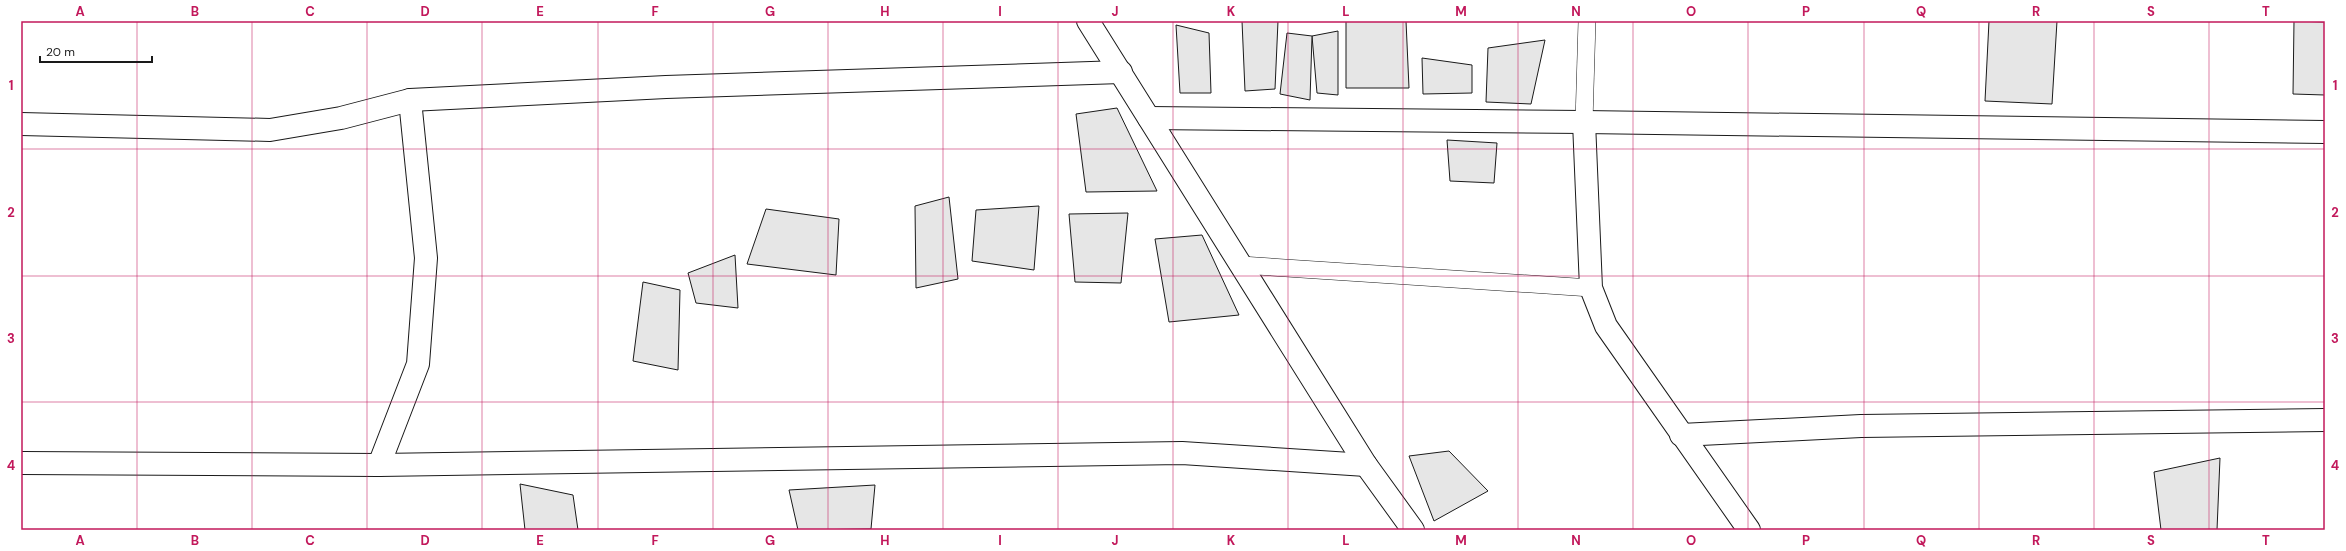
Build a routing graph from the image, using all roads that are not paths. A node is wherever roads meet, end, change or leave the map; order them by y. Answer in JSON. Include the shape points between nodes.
{"nodes":[{"id":1,"x":1088,"y":21,"type":"edge"},
{"id":2,"x":1587,"y":21,"type":"edge"},
{"id":3,"x":1121,"y":72,"type":"junction"},
{"id":4,"x":410,"y":100,"type":"junction"},
{"id":5,"x":1149,"y":118,"type":"junction"},
{"id":6,"x":1584,"y":122,"type":"junction"},
{"id":7,"x":21,"y":124,"type":"edge"},
{"id":8,"x":2325,"y":132,"type":"edge"},
{"id":9,"x":1241,"y":265,"type":"junction"},
{"id":10,"x":1591,"y":288,"type":"junction"},
{"id":11,"x":2325,"y":420,"type":"edge"},
{"id":12,"x":1681,"y":435,"type":"junction"},
{"id":13,"x":21,"y":463,"type":"edge"},
{"id":14,"x":380,"y":465,"type":"junction"},
{"id":15,"x":1366,"y":465,"type":"junction"},
{"id":16,"x":1413,"y":530,"type":"edge"},
{"id":17,"x":1749,"y":530,"type":"edge"}],
"edges":[{"from":1,"to":3,"type":"street"},
{"from":2,"to":6,"type":"lane"},
{"from":3,"to":4,"type":"street","via":[[666,87]]},
{"from":3,"to":5,"type":"street"},
{"from":4,"to":7,"type":"street","via":[[341,118],[270,130]]},
{"from":4,"to":14,"type":"street","via":[[426,258],[418,364]]},
{"from":5,"to":6,"type":"street"},
{"from":5,"to":9,"type":"street"},
{"from":6,"to":8,"type":"street"},
{"from":6,"to":10,"type":"street"},
{"from":9,"to":10,"type":"lane"},
{"from":9,"to":15,"type":"street"},
{"from":10,"to":12,"type":"street","via":[[1606,326]]},
{"from":11,"to":12,"type":"street","via":[[1861,426]]},
{"from":12,"to":17,"type":"street"},
{"from":13,"to":14,"type":"street"},
{"from":14,"to":15,"type":"street","via":[[1182,453]]},
{"from":15,"to":16,"type":"street"}]}
